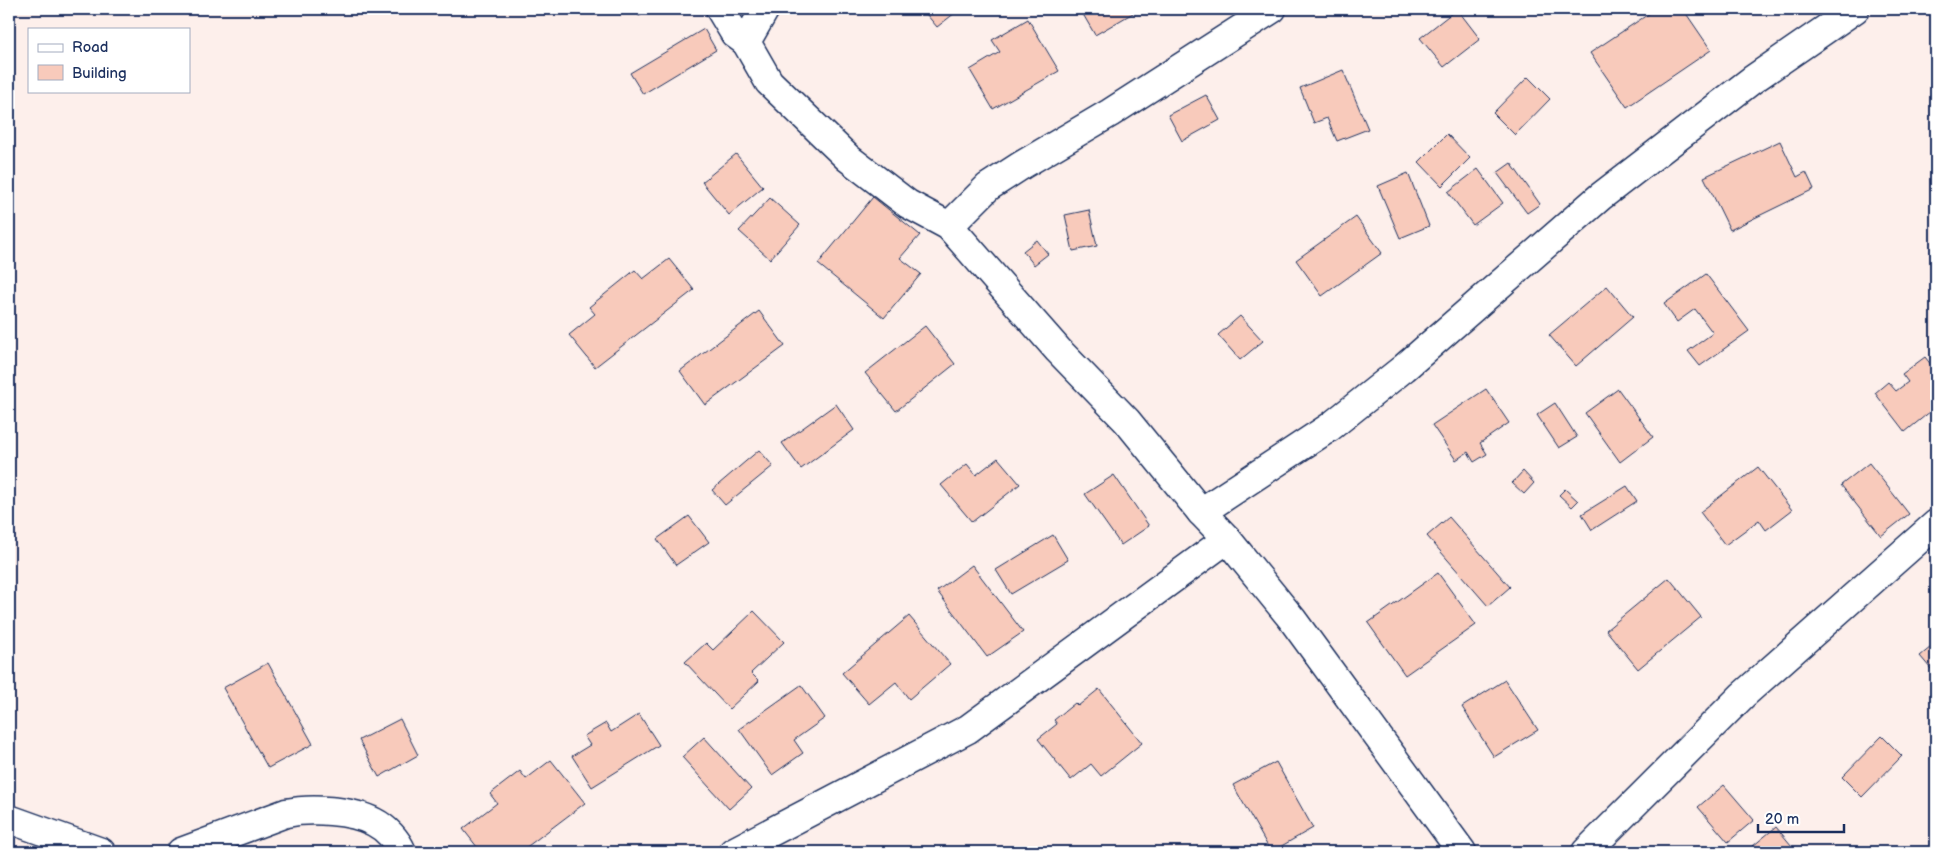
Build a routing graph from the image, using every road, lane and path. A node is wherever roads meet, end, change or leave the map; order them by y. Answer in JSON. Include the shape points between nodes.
{"nodes":[{"id":1,"x":720,"y":9,"type":"edge"},
{"id":2,"x":764,"y":9,"type":"edge"},
{"id":3,"x":1272,"y":9,"type":"edge"},
{"id":4,"x":1855,"y":9,"type":"edge"},
{"id":5,"x":746,"y":42,"type":"junction"},
{"id":6,"x":949,"y":226,"type":"junction"},
{"id":7,"x":1201,"y":512,"type":"junction"},
{"id":8,"x":1936,"y":524,"type":"edge"},
{"id":9,"x":1228,"y":540,"type":"junction"},
{"id":10,"x":9,"y":819,"type":"edge"},
{"id":11,"x":101,"y":852,"type":"edge"},
{"id":12,"x":181,"y":852,"type":"edge"},
{"id":13,"x":402,"y":852,"type":"edge"},
{"id":14,"x":734,"y":852,"type":"edge"},
{"id":15,"x":1462,"y":852,"type":"edge"},
{"id":16,"x":1586,"y":852,"type":"edge"}],
"edges":[{"from":1,"to":5,"type":"street","via":[[735,34]]},
{"from":2,"to":5,"type":"street"},
{"from":3,"to":6,"type":"street","via":[[988,187]]},
{"from":4,"to":7,"type":"street","via":[[1752,80],[1600,198],[1404,368],[1330,427]]},
{"from":5,"to":6,"type":"street","via":[[768,82],[848,158],[908,204]]},
{"from":6,"to":7,"type":"street","via":[[1058,350],[1127,421]]},
{"from":7,"to":9,"type":"street"},
{"from":8,"to":16,"type":"street","via":[[1743,695]]},
{"from":9,"to":14,"type":"street","via":[[968,729]]},
{"from":9,"to":15,"type":"street","via":[[1292,619]]},
{"from":10,"to":11,"type":"street"},
{"from":12,"to":13,"type":"street","via":[[304,810],[355,815],[374,822],[399,844]]}]}
